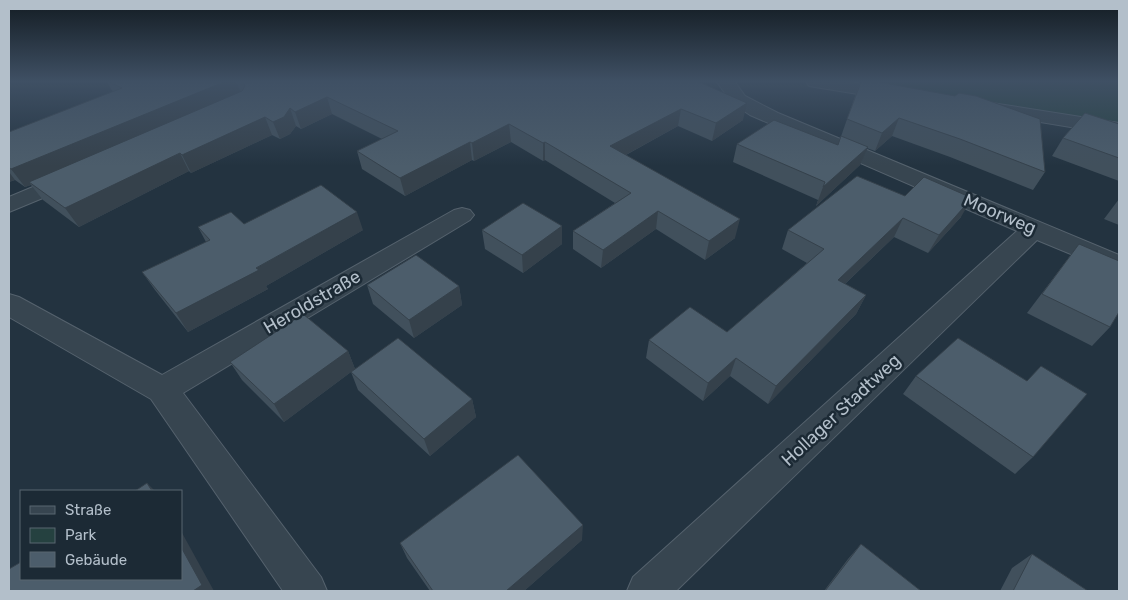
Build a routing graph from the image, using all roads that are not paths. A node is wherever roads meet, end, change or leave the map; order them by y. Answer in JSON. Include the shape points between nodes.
{"nodes":[{"id":1,"x":757,"y":110,"type":"edge"},
{"id":2,"x":998,"y":110,"type":"edge"},
{"id":3,"x":1119,"y":129,"type":"edge"},
{"id":4,"x":89,"y":170,"type":"edge"},
{"id":5,"x":9,"y":205,"type":"edge"},
{"id":6,"x":462,"y":215,"type":"dead end"},
{"id":7,"x":1034,"y":228,"type":"junction"},
{"id":8,"x":1119,"y":265,"type":"edge"},
{"id":9,"x":9,"y":304,"type":"edge"},
{"id":10,"x":162,"y":390,"type":"junction"},
{"id":11,"x":306,"y":591,"type":"edge"},
{"id":12,"x":647,"y":591,"type":"edge"}],
"edges":[{"from":1,"to":7,"type":"street","name":"Moorweg"},
{"from":2,"to":3,"type":"street"},
{"from":4,"to":5,"type":"street"},
{"from":6,"to":10,"type":"street","name":"Heroldstraße"},
{"from":7,"to":8,"type":"street","name":"Moorweg"},
{"from":7,"to":12,"type":"street","name":"Hollager Stadtweg"},
{"from":9,"to":10,"type":"street"},
{"from":10,"to":11,"type":"street"}]}
